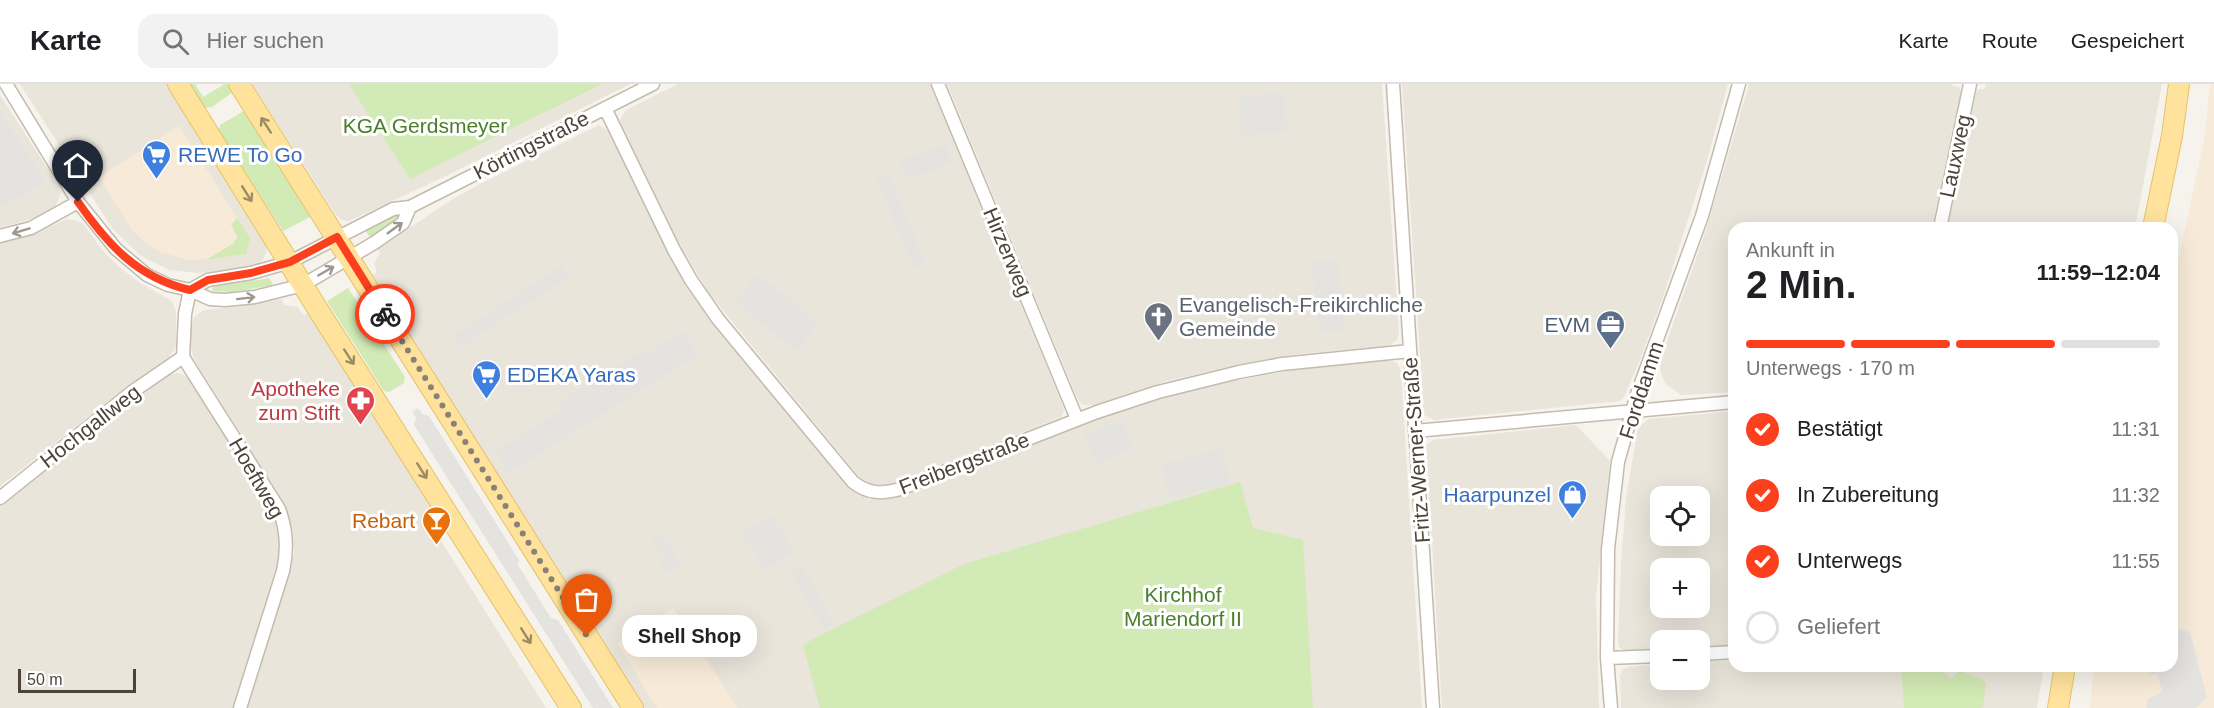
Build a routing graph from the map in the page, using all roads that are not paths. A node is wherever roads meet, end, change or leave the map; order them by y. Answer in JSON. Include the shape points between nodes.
{"nodes":[{"id":1,"x":6,"y":84,"type":"edge"},
{"id":2,"x":178,"y":84,"type":"edge"},
{"id":3,"x":239,"y":84,"type":"edge"},
{"id":4,"x":653,"y":84,"type":"edge"},
{"id":5,"x":938,"y":84,"type":"edge"},
{"id":6,"x":1393,"y":84,"type":"edge"},
{"id":7,"x":1739,"y":84,"type":"edge"},
{"id":8,"x":1970,"y":84,"type":"edge"},
{"id":9,"x":2179,"y":84,"type":"edge"},
{"id":10,"x":605,"y":108,"type":"junction"},
{"id":11,"x":78,"y":202,"type":"junction"},
{"id":12,"x":410,"y":207,"type":"junction"},
{"id":13,"x":1941,"y":222,"type":"edge"},
{"id":14,"x":2153,"y":222,"type":"edge"},
{"id":15,"x":0,"y":236,"type":"edge"},
{"id":16,"x":337,"y":237,"type":"junction"},
{"id":17,"x":350,"y":258,"type":"junction"},
{"id":18,"x":290,"y":262,"type":"junction"},
{"id":19,"x":303,"y":285,"type":"junction"},
{"id":20,"x":190,"y":290,"type":"junction"},
{"id":21,"x":1410,"y":351,"type":"junction"},
{"id":22,"x":183,"y":357,"type":"junction"},
{"id":23,"x":1728,"y":403,"type":"edge"},
{"id":24,"x":1632,"y":411,"type":"junction"},
{"id":25,"x":1077,"y":419,"type":"junction"},
{"id":26,"x":1415,"y":431,"type":"junction"},
{"id":27,"x":0,"y":498,"type":"edge"},
{"id":28,"x":1728,"y":652,"type":"edge"},
{"id":29,"x":1710,"y":653,"type":"edge"},
{"id":30,"x":1650,"y":656,"type":"edge"},
{"id":31,"x":1607,"y":658,"type":"junction"},
{"id":32,"x":2064,"y":672,"type":"edge"},
{"id":33,"x":240,"y":708,"type":"edge"},
{"id":34,"x":571,"y":708,"type":"edge"},
{"id":35,"x":633,"y":708,"type":"edge"},
{"id":36,"x":1433,"y":708,"type":"edge"},
{"id":37,"x":1611,"y":708,"type":"edge"},
{"id":38,"x":2058,"y":708,"type":"edge"}],
"edges":[{"from":1,"to":11,"type":"street","name":"Körtingstraße"},
{"from":2,"to":18,"type":"main road","one_way":true},
{"from":16,"to":3,"type":"main road","one_way":true},
{"from":4,"to":10,"type":"street","name":"Körtingstraße"},
{"from":5,"to":25,"type":"street","name":"Hirzerweg"},
{"from":6,"to":21,"type":"street","name":"Fritz-Werner-Straße"},
{"from":7,"to":24,"type":"street","name":"Forddamm","via":[[1702,216]]},
{"from":8,"to":13,"type":"street","name":"Lauxweg"},
{"from":9,"to":14,"type":"main road"},
{"from":10,"to":12,"type":"street","name":"Körtingstraße"},
{"from":10,"to":25,"type":"street","name":"Freibergstraße","via":[[691,280],[718,319],[859,487],[888,492]]},
{"from":11,"to":15,"type":"street","one_way":true,"via":[[31,228]]},
{"from":11,"to":20,"type":"street","name":"Körtingstraße","via":[[130,262],[168,285]]},
{"from":12,"to":16,"type":"street","name":"Körtingstraße","via":[[393,209]]},
{"from":17,"to":12,"type":"street","name":"Körtingstraße","one_way":true,"via":[[403,223]]},
{"from":16,"to":17,"type":"main road"},
{"from":16,"to":18,"type":"street","name":"Körtingstraße"},
{"from":19,"to":17,"type":"street","name":"Körtingstraße","one_way":true},
{"from":17,"to":35,"type":"main road"},
{"from":18,"to":19,"type":"main road"},
{"from":18,"to":20,"type":"street","name":"Körtingstraße","via":[[208,280]]},
{"from":20,"to":19,"type":"street","name":"Körtingstraße","one_way":true,"via":[[210,299],[225,300]]},
{"from":19,"to":34,"type":"main road","one_way":true},
{"from":20,"to":22,"type":"street"},
{"from":21,"to":25,"type":"street","name":"Freibergstraße","via":[[1239,372],[1158,392]]},
{"from":21,"to":26,"type":"street","name":"Fritz-Werner-Straße"},
{"from":22,"to":27,"type":"street","name":"Hochgallweg","via":[[132,392]]},
{"from":22,"to":33,"type":"street","name":"Hoeftweg","via":[[275,504],[286,532],[283,570]]},
{"from":23,"to":24,"type":"street"},
{"from":24,"to":26,"type":"street"},
{"from":24,"to":31,"type":"street","name":"Forddamm","via":[[1618,462],[1608,549]]},
{"from":26,"to":36,"type":"street","name":"Fritz-Werner-Straße"},
{"from":28,"to":29,"type":"street"},
{"from":30,"to":31,"type":"street"},
{"from":31,"to":37,"type":"street","name":"Forddamm"},
{"from":32,"to":38,"type":"main road"}]}
